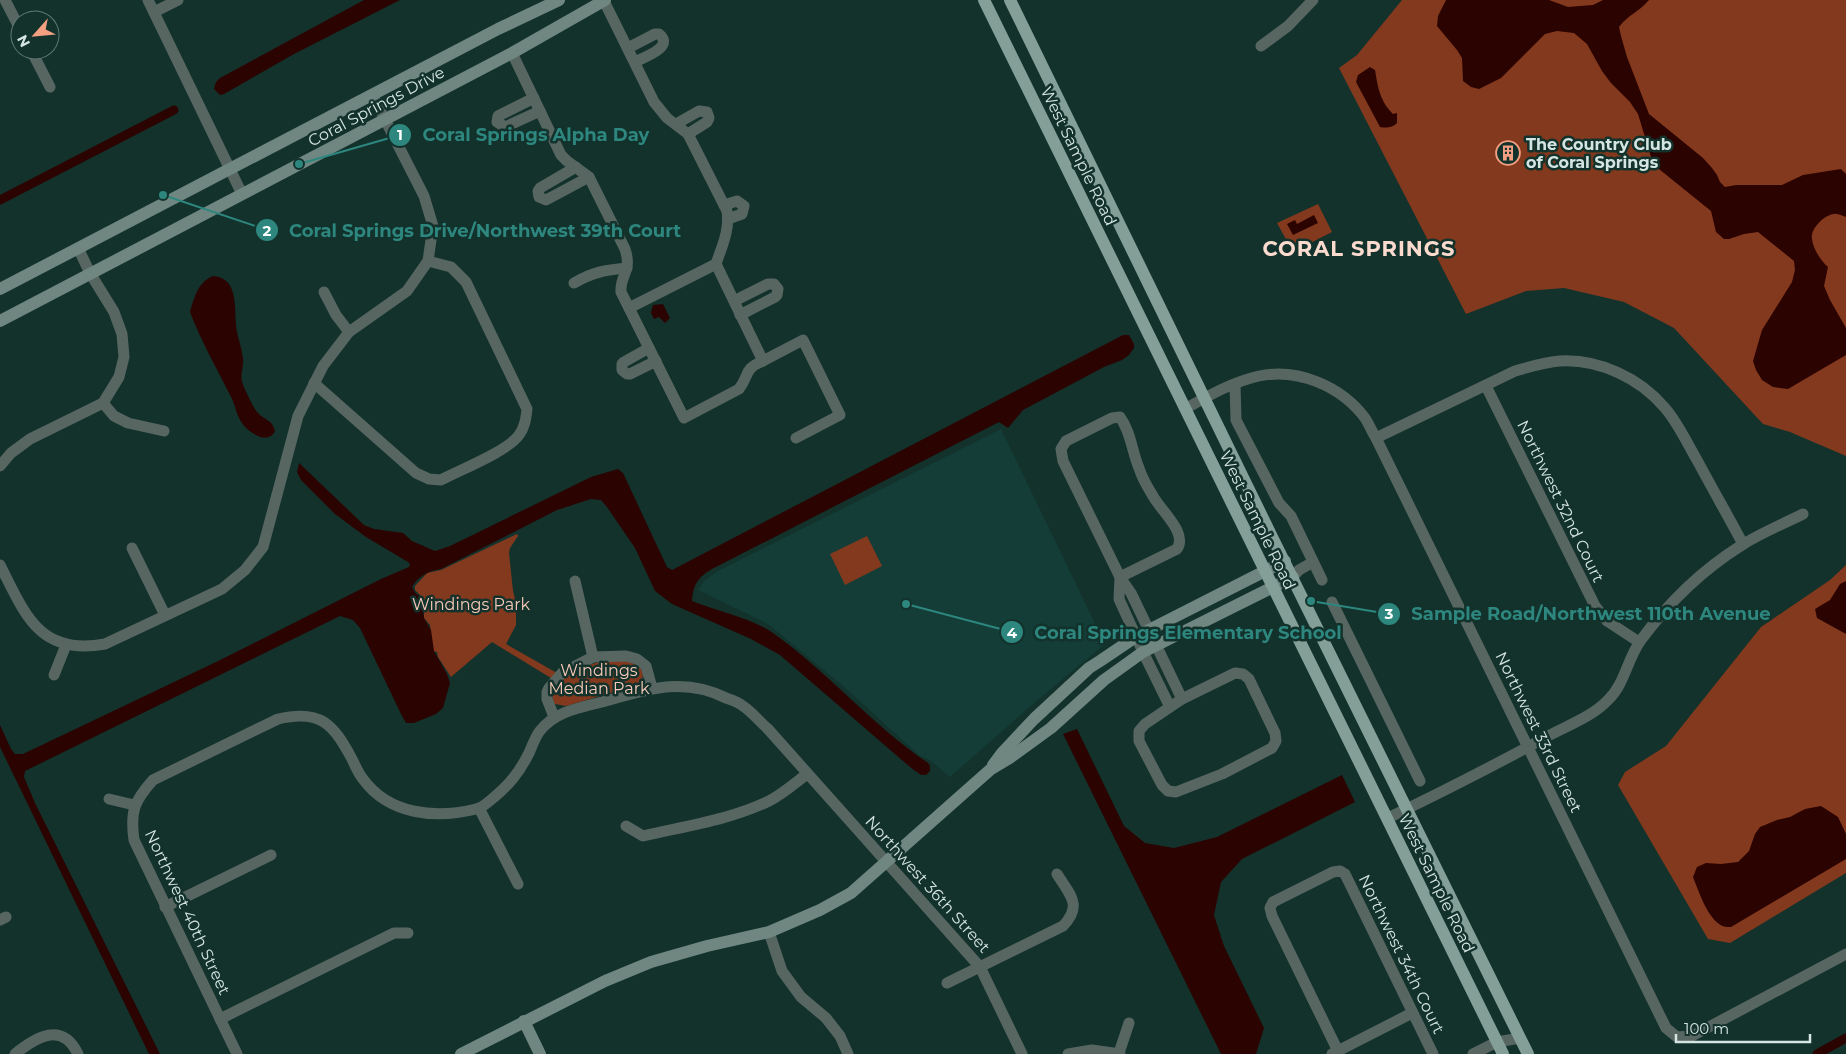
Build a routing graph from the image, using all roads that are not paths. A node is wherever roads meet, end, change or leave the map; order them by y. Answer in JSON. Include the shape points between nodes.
{"nodes":[{"id":1,"x":148,"y":0,"type":"edge"},
{"id":2,"x":178,"y":0,"type":"edge"},
{"id":3,"x":559,"y":0,"type":"edge"},
{"id":4,"x":605,"y":0,"type":"edge"},
{"id":5,"x":984,"y":0,"type":"edge"},
{"id":6,"x":1010,"y":0,"type":"edge"},
{"id":7,"x":1313,"y":0,"type":"edge"},
{"id":8,"x":154,"y":12,"type":"junction"},
{"id":9,"x":1261,"y":46,"type":"dead end"},
{"id":10,"x":628,"y":48,"type":"junction"},
{"id":11,"x":512,"y":53,"type":"junction"},
{"id":12,"x":36,"y":60,"type":"edge"},
{"id":13,"x":635,"y":62,"type":"junction"},
{"id":14,"x":50,"y":87,"type":"dead end"},
{"id":15,"x":372,"y":96,"type":"junction"},
{"id":16,"x":534,"y":98,"type":"junction"},
{"id":17,"x":540,"y":110,"type":"junction"},
{"id":18,"x":385,"y":120,"type":"junction"},
{"id":19,"x":676,"y":124,"type":"junction"},
{"id":20,"x":688,"y":134,"type":"junction"},
{"id":21,"x":576,"y":167,"type":"junction"},
{"id":22,"x":231,"y":170,"type":"junction"},
{"id":23,"x":589,"y":178,"type":"junction"},
{"id":24,"x":242,"y":194,"type":"junction"},
{"id":25,"x":724,"y":205,"type":"junction"},
{"id":26,"x":728,"y":219,"type":"junction"},
{"id":27,"x":78,"y":248,"type":"junction"},
{"id":28,"x":428,"y":261,"type":"junction"},
{"id":29,"x":716,"y":264,"type":"junction"},
{"id":30,"x":627,"y":268,"type":"junction"},
{"id":31,"x":90,"y":273,"type":"junction"},
{"id":32,"x":574,"y":283,"type":"dead end"},
{"id":33,"x":0,"y":289,"type":"edge"},
{"id":34,"x":324,"y":292,"type":"dead end"},
{"id":35,"x":734,"y":301,"type":"junction"},
{"id":36,"x":629,"y":308,"type":"junction"},
{"id":37,"x":740,"y":315,"type":"junction"},
{"id":38,"x":0,"y":322,"type":"edge"},
{"id":39,"x":349,"y":332,"type":"junction"},
{"id":40,"x":649,"y":348,"type":"junction"},
{"id":41,"x":656,"y":361,"type":"junction"},
{"id":42,"x":763,"y":361,"type":"junction"},
{"id":43,"x":314,"y":383,"type":"junction"},
{"id":44,"x":1235,"y":384,"type":"junction"},
{"id":45,"x":1486,"y":386,"type":"junction"},
{"id":46,"x":1205,"y":398,"type":"junction"},
{"id":47,"x":103,"y":403,"type":"junction"},
{"id":48,"x":1185,"y":409,"type":"junction"},
{"id":49,"x":164,"y":431,"type":"dead end"},
{"id":50,"x":796,"y":438,"type":"dead end"},
{"id":51,"x":1376,"y":438,"type":"junction"},
{"id":52,"x":0,"y":466,"type":"edge"},
{"id":53,"x":1803,"y":514,"type":"dead end"},
{"id":54,"x":1744,"y":544,"type":"junction"},
{"id":55,"x":132,"y":548,"type":"dead end"},
{"id":56,"x":1285,"y":561,"type":"junction"},
{"id":57,"x":1313,"y":562,"type":"junction"},
{"id":58,"x":0,"y":565,"type":"edge"},
{"id":59,"x":1265,"y":571,"type":"junction"},
{"id":60,"x":1120,"y":577,"type":"junction"},
{"id":61,"x":1293,"y":577,"type":"junction"},
{"id":62,"x":1322,"y":580,"type":"dead end"},
{"id":63,"x":575,"y":581,"type":"dead end"},
{"id":64,"x":1273,"y":588,"type":"junction"},
{"id":65,"x":1332,"y":602,"type":"dead end"},
{"id":66,"x":165,"y":615,"type":"junction"},
{"id":67,"x":1149,"y":630,"type":"junction"},
{"id":68,"x":1137,"y":636,"type":"junction"},
{"id":69,"x":1639,"y":642,"type":"junction"},
{"id":70,"x":66,"y":645,"type":"junction"},
{"id":71,"x":1155,"y":645,"type":"junction"},
{"id":72,"x":1143,"y":652,"type":"junction"},
{"id":73,"x":593,"y":657,"type":"junction"},
{"id":74,"x":54,"y":675,"type":"dead end"},
{"id":75,"x":652,"y":688,"type":"junction"},
{"id":76,"x":1182,"y":699,"type":"junction"},
{"id":77,"x":1170,"y":707,"type":"junction"},
{"id":78,"x":554,"y":717,"type":"junction"},
{"id":79,"x":1528,"y":747,"type":"junction"},
{"id":80,"x":991,"y":769,"type":"junction"},
{"id":81,"x":807,"y":774,"type":"junction"},
{"id":82,"x":1420,"y":781,"type":"dead end"},
{"id":83,"x":109,"y":799,"type":"dead end"},
{"id":84,"x":134,"y":805,"type":"junction"},
{"id":85,"x":479,"y":808,"type":"junction"},
{"id":86,"x":1407,"y":809,"type":"junction"},
{"id":87,"x":1388,"y":818,"type":"junction"},
{"id":88,"x":626,"y":826,"type":"dead end"},
{"id":89,"x":271,"y":855,"type":"dead end"},
{"id":90,"x":887,"y":862,"type":"junction"},
{"id":91,"x":1057,"y":874,"type":"dead end"},
{"id":92,"x":518,"y":884,"type":"dead end"},
{"id":93,"x":165,"y":906,"type":"junction"},
{"id":94,"x":769,"y":932,"type":"junction"},
{"id":95,"x":408,"y":933,"type":"dead end"},
{"id":96,"x":1846,"y":954,"type":"edge"},
{"id":97,"x":980,"y":967,"type":"junction"},
{"id":98,"x":947,"y":983,"type":"dead end"},
{"id":99,"x":1412,"y":1013,"type":"junction"},
{"id":100,"x":220,"y":1019,"type":"junction"},
{"id":101,"x":524,"y":1021,"type":"junction"},
{"id":102,"x":1129,"y":1023,"type":"dead end"},
{"id":103,"x":1520,"y":1038,"type":"junction"},
{"id":104,"x":1497,"y":1042,"type":"junction"},
{"id":105,"x":1335,"y":1052,"type":"edge"},
{"id":106,"x":15,"y":1054,"type":"edge"},
{"id":107,"x":78,"y":1054,"type":"edge"},
{"id":108,"x":237,"y":1054,"type":"edge"},
{"id":109,"x":461,"y":1054,"type":"edge"},
{"id":110,"x":540,"y":1054,"type":"edge"},
{"id":111,"x":848,"y":1054,"type":"edge"},
{"id":112,"x":1022,"y":1054,"type":"edge"},
{"id":113,"x":1068,"y":1054,"type":"edge"},
{"id":114,"x":1120,"y":1054,"type":"edge"},
{"id":115,"x":1434,"y":1054,"type":"edge"},
{"id":116,"x":1473,"y":1054,"type":"edge"},
{"id":117,"x":1503,"y":1054,"type":"edge"},
{"id":118,"x":1528,"y":1054,"type":"edge"}],
"edges":[{"from":1,"to":8,"type":"street"},
{"from":2,"to":8,"type":"street"},
{"from":3,"to":15,"type":"street","name":"Coral Springs Drive"},
{"from":4,"to":10,"type":"street"},
{"from":4,"to":11,"type":"street","name":"Coral Springs Drive"},
{"from":5,"to":48,"type":"main road","name":"West Sample Road"},
{"from":6,"to":46,"type":"main road","name":"West Sample Road"},
{"from":7,"to":9,"type":"street","via":[[1288,26]]},
{"from":8,"to":22,"type":"street"},
{"from":10,"to":13,"type":"street"},
{"from":10,"to":13,"type":"street","via":[[656,34],[664,40],[660,49]]},
{"from":11,"to":16,"type":"street"},
{"from":11,"to":18,"type":"street","name":"Coral Springs Drive"},
{"from":12,"to":14,"type":"street"},
{"from":13,"to":19,"type":"street","via":[[654,102]]},
{"from":15,"to":18,"type":"street"},
{"from":15,"to":22,"type":"street","name":"Coral Springs Drive"},
{"from":16,"to":17,"type":"street"},
{"from":16,"to":17,"type":"street","via":[[498,116],[497,122],[505,127]]},
{"from":17,"to":21,"type":"street","via":[[561,154]]},
{"from":18,"to":24,"type":"street","name":"Coral Springs Drive"},
{"from":18,"to":28,"type":"street","via":[[424,196],[433,226]]},
{"from":19,"to":20,"type":"street"},
{"from":19,"to":20,"type":"street","via":[[699,111],[707,112],[707,122]]},
{"from":20,"to":25,"type":"street"},
{"from":21,"to":23,"type":"street"},
{"from":21,"to":23,"type":"street","via":[[540,188],[539,198],[549,198]]},
{"from":22,"to":24,"type":"street"},
{"from":22,"to":27,"type":"street","name":"Coral Springs Drive"},
{"from":23,"to":30,"type":"street","via":[[625,249]]},
{"from":24,"to":31,"type":"street","name":"Coral Springs Drive"},
{"from":25,"to":26,"type":"street"},
{"from":25,"to":26,"type":"street","via":[[737,201],[744,206],[742,214]]},
{"from":26,"to":29,"type":"street"},
{"from":27,"to":31,"type":"street"},
{"from":27,"to":33,"type":"street","name":"Coral Springs Drive"},
{"from":28,"to":39,"type":"street","via":[[407,291]]},
{"from":28,"to":43,"type":"street","via":[[451,267],[466,282],[527,409],[520,434],[510,444],[441,480],[430,479],[416,473]]},
{"from":29,"to":35,"type":"street"},
{"from":29,"to":36,"type":"street"},
{"from":30,"to":32,"type":"street","via":[[591,273]]},
{"from":30,"to":36,"type":"street","via":[[620,287]]},
{"from":31,"to":38,"type":"street","name":"Coral Springs Drive"},
{"from":31,"to":47,"type":"street","via":[[114,312],[122,334],[124,357],[119,377]]},
{"from":34,"to":39,"type":"street"},
{"from":35,"to":37,"type":"street"},
{"from":35,"to":37,"type":"street","via":[[768,284],[774,284],[778,289],[775,298]]},
{"from":36,"to":40,"type":"street"},
{"from":37,"to":42,"type":"street"},
{"from":39,"to":43,"type":"street"},
{"from":40,"to":41,"type":"street"},
{"from":40,"to":41,"type":"street","via":[[624,362],[622,370],[630,374]]},
{"from":41,"to":42,"type":"street","via":[[684,418],[739,389],[748,369]]},
{"from":42,"to":50,"type":"street","via":[[803,340],[840,415]]},
{"from":43,"to":66,"type":"street","via":[[298,416],[263,547],[245,570],[222,589]]},
{"from":44,"to":46,"type":"street","name":"Northwest 33rd Street"},
{"from":44,"to":51,"type":"street","name":"Northwest 33rd Street","via":[[1260,376],[1284,374],[1308,378],[1348,401]]},
{"from":44,"to":57,"type":"street","via":[[1236,420],[1279,503],[1291,516]]},
{"from":45,"to":51,"type":"street"},
{"from":45,"to":54,"type":"street","via":[[1530,366],[1561,361],[1592,364],[1621,373],[1644,388],[1665,408]]},
{"from":45,"to":69,"type":"street","name":"Northwest 32nd Court","via":[[1596,606],[1607,621]]},
{"from":46,"to":48,"type":"street","name":"Northwest 33rd Street"},
{"from":46,"to":56,"type":"main road","name":"West Sample Road"},
{"from":47,"to":49,"type":"street","via":[[114,416],[128,423]]},
{"from":47,"to":52,"type":"street","via":[[30,439],[11,452]]},
{"from":48,"to":59,"type":"main road","name":"West Sample Road"},
{"from":51,"to":79,"type":"street","name":"Northwest 33rd Street"},
{"from":53,"to":54,"type":"street"},
{"from":54,"to":69,"type":"street","via":[[1681,592]]},
{"from":55,"to":66,"type":"street"},
{"from":56,"to":59,"type":"street"},
{"from":56,"to":61,"type":"main road","name":"West Sample Road"},
{"from":57,"to":61,"type":"street"},
{"from":57,"to":62,"type":"street"},
{"from":58,"to":70,"type":"street","via":[[23,610],[36,627]]},
{"from":59,"to":64,"type":"main road","name":"West Sample Road"},
{"from":59,"to":67,"type":"street"},
{"from":60,"to":60,"type":"street","via":[[1063,461],[1061,449],[1066,441],[1120,417],[1139,468],[1153,497],[1180,534],[1181,544]]},
{"from":60,"to":67,"type":"street"},
{"from":60,"to":68,"type":"street","via":[[1120,599]]},
{"from":61,"to":64,"type":"street"},
{"from":61,"to":86,"type":"main road","name":"West Sample Road"},
{"from":63,"to":73,"type":"street"},
{"from":64,"to":71,"type":"street"},
{"from":64,"to":87,"type":"main road","name":"West Sample Road"},
{"from":65,"to":82,"type":"street"},
{"from":66,"to":70,"type":"street","via":[[105,644],[88,647]]},
{"from":67,"to":68,"type":"street"},
{"from":67,"to":71,"type":"street"},
{"from":68,"to":72,"type":"street"},
{"from":68,"to":80,"type":"street","via":[[1089,668],[1019,734]]},
{"from":69,"to":79,"type":"street","via":[[1609,700]]},
{"from":70,"to":74,"type":"street"},
{"from":71,"to":72,"type":"street"},
{"from":71,"to":76,"type":"street"},
{"from":72,"to":77,"type":"street"},
{"from":72,"to":80,"type":"street","via":[[1104,680],[1044,733]]},
{"from":73,"to":75,"type":"street","via":[[637,659],[646,666]]},
{"from":73,"to":78,"type":"street","via":[[562,673],[549,688],[547,699]]},
{"from":75,"to":78,"type":"street","name":"Northwest 36th Street"},
{"from":75,"to":81,"type":"street","name":"Northwest 36th Street","via":[[685,685],[718,693],[743,706]]},
{"from":76,"to":77,"type":"street"},
{"from":76,"to":77,"type":"street","via":[[1235,673],[1243,674],[1275,733],[1276,741],[1272,748],[1222,774],[1176,792],[1168,791],[1162,786],[1139,742],[1139,731]]},
{"from":78,"to":85,"type":"street","via":[[538,733],[517,776]]},
{"from":79,"to":86,"type":"street"},
{"from":79,"to":96,"type":"street","name":"Northwest 33rd Street","via":[[1666,1028],[1677,1037],[1692,1036]]},
{"from":80,"to":90,"type":"street"},
{"from":81,"to":88,"type":"street","via":[[772,800],[746,812],[643,836]]},
{"from":81,"to":90,"type":"street","name":"Northwest 36th Street"},
{"from":83,"to":84,"type":"street"},
{"from":84,"to":85,"type":"street","via":[[153,780],[278,719],[313,716],[339,734],[363,779],[376,793],[397,806],[423,814],[452,815]]},
{"from":84,"to":93,"type":"street","name":"Northwest 40th Street","via":[[131,822],[134,840]]},
{"from":85,"to":92,"type":"street"},
{"from":86,"to":87,"type":"street"},
{"from":86,"to":103,"type":"main road","name":"West Sample Road"},
{"from":87,"to":104,"type":"main road","name":"West Sample Road"},
{"from":89,"to":93,"type":"street"},
{"from":90,"to":94,"type":"street","via":[[850,893]]},
{"from":90,"to":97,"type":"street","name":"Northwest 36th Street"},
{"from":91,"to":97,"type":"street","via":[[1071,897],[1074,908],[1070,918],[1063,926]]},
{"from":93,"to":100,"type":"street","name":"Northwest 40th Street"},
{"from":94,"to":101,"type":"street","via":[[652,962],[604,981]]},
{"from":94,"to":111,"type":"street","via":[[782,971],[801,997],[826,1018],[840,1036]]},
{"from":95,"to":100,"type":"street","via":[[394,933]]},
{"from":97,"to":98,"type":"street"},
{"from":97,"to":112,"type":"street","name":"Northwest 36th Street"},
{"from":99,"to":105,"type":"street"},
{"from":99,"to":105,"type":"street","name":"Northwest 34th Court","via":[[1346,874],[1333,872],[1273,902],[1270,908],[1272,916]]},
{"from":99,"to":115,"type":"street","name":"Northwest 34th Court"},
{"from":100,"to":108,"type":"street","name":"Northwest 40th Street"},
{"from":101,"to":109,"type":"street"},
{"from":101,"to":110,"type":"street"},
{"from":102,"to":114,"type":"street"},
{"from":103,"to":104,"type":"street"},
{"from":103,"to":117,"type":"street"},
{"from":103,"to":118,"type":"main road","name":"West Sample Road"},
{"from":104,"to":116,"type":"street"},
{"from":104,"to":117,"type":"main road","name":"West Sample Road"},
{"from":106,"to":107,"type":"street","via":[[32,1040],[51,1034],[66,1039]]},
{"from":113,"to":114,"type":"street","via":[[1092,1050]]}]}
